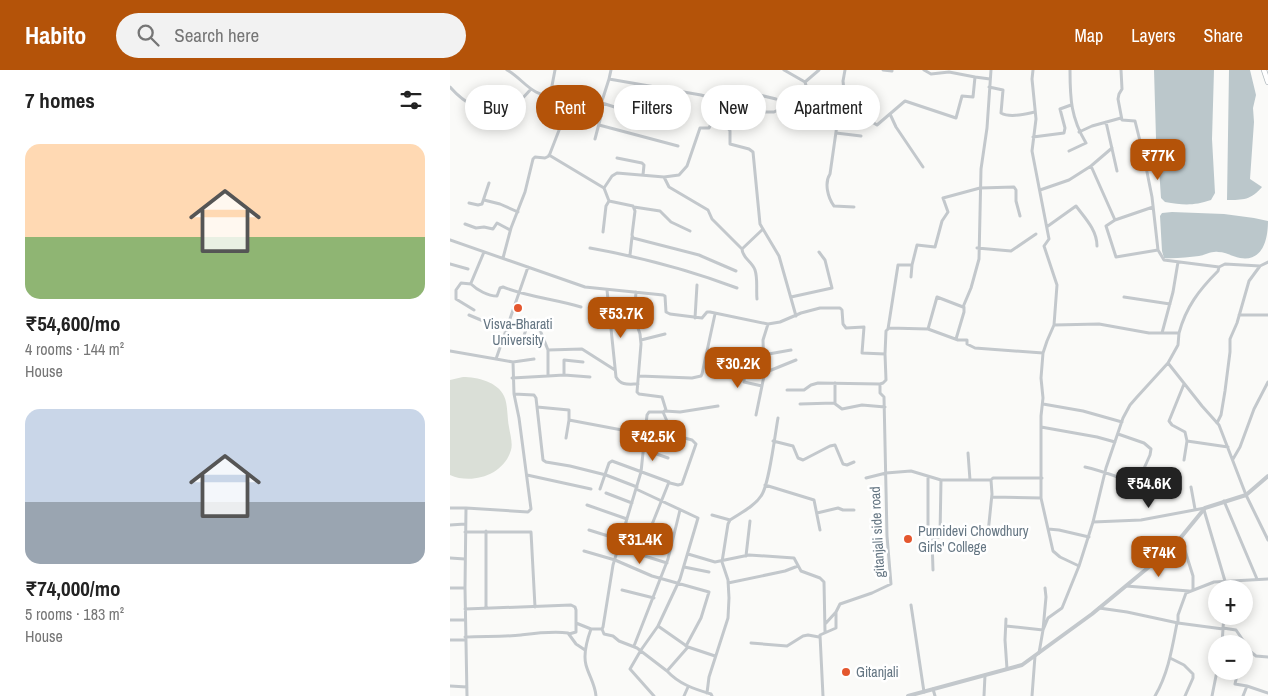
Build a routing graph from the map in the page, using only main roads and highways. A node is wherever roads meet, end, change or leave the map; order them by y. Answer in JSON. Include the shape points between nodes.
{"nodes":[{"id":1,"x":1264,"y":70,"type":"edge"},
{"id":2,"x":1268,"y":82,"type":"edge"}],
"edges":[{"from":1,"to":2,"type":"main road"}]}
